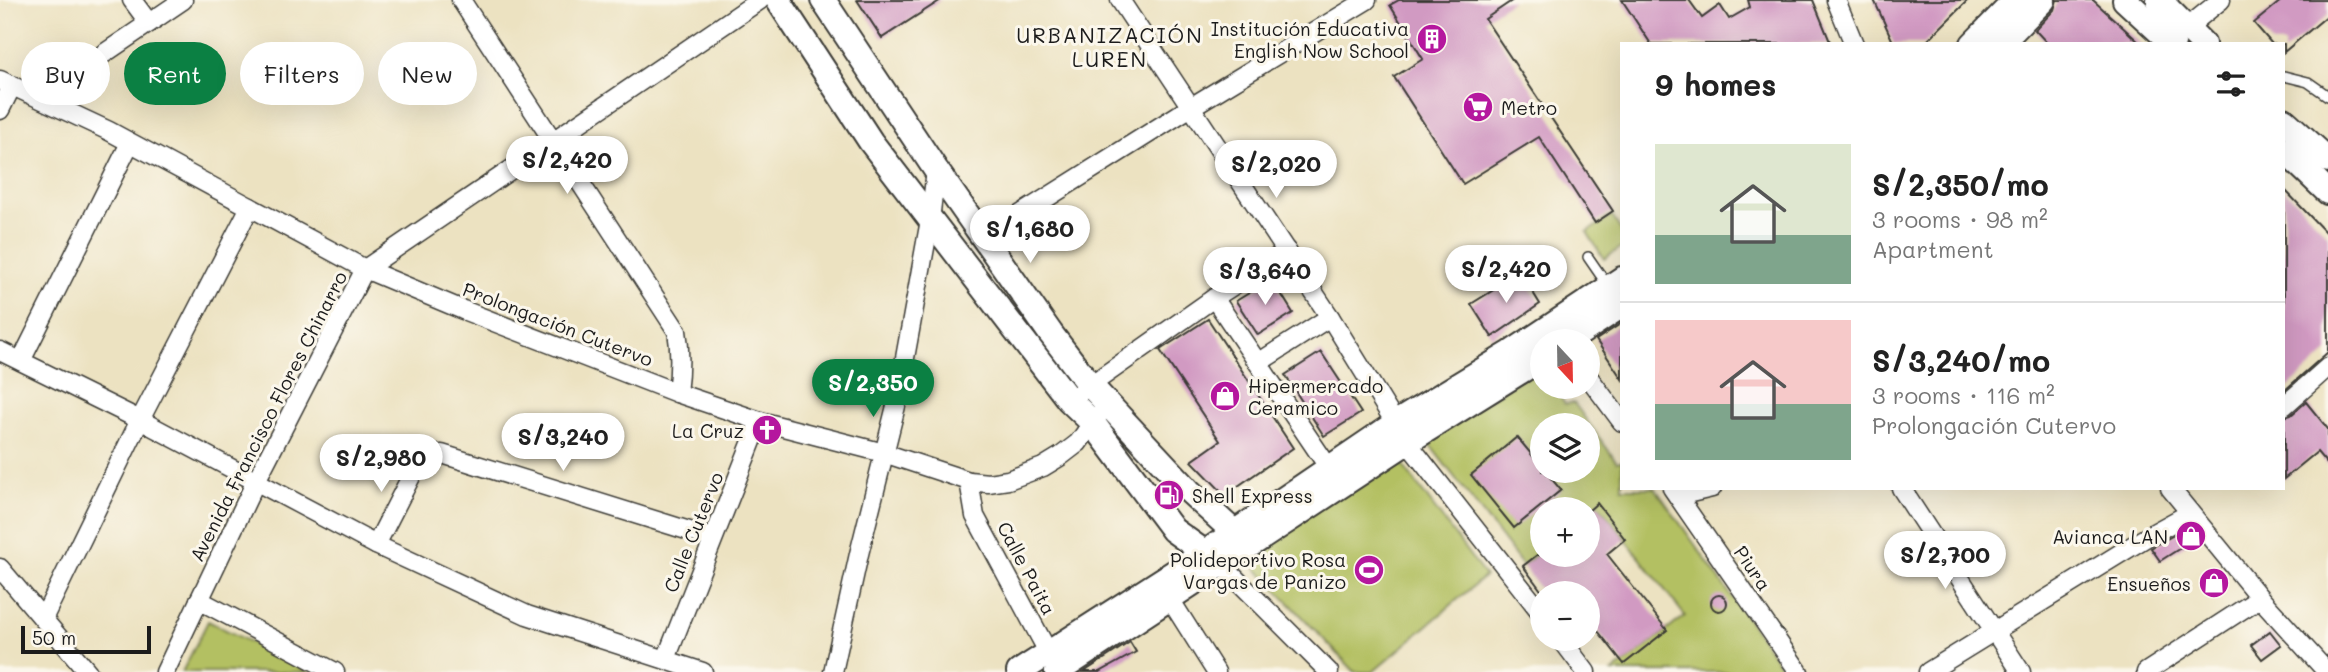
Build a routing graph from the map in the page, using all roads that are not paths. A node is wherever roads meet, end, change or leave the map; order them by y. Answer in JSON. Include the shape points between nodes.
{"nodes":[{"id":1,"x":132,"y":0,"type":"edge"},
{"id":2,"x":183,"y":0,"type":"edge"},
{"id":3,"x":461,"y":0,"type":"edge"},
{"id":4,"x":760,"y":0,"type":"edge"},
{"id":5,"x":778,"y":0,"type":"edge"},
{"id":6,"x":823,"y":0,"type":"edge"},
{"id":7,"x":1120,"y":0,"type":"edge"},
{"id":8,"x":1367,"y":0,"type":"edge"},
{"id":9,"x":1836,"y":0,"type":"edge"},
{"id":10,"x":2016,"y":0,"type":"edge"},
{"id":11,"x":2043,"y":0,"type":"edge"},
{"id":12,"x":2125,"y":0,"type":"edge"},
{"id":13,"x":2159,"y":0,"type":"edge"},
{"id":14,"x":2221,"y":0,"type":"edge"},
{"id":15,"x":149,"y":23,"type":"junction"},
{"id":16,"x":2184,"y":39,"type":"edge"},
{"id":17,"x":1853,"y":42,"type":"edge"},
{"id":18,"x":1975,"y":42,"type":"edge"},
{"id":19,"x":2002,"y":42,"type":"edge"},
{"id":20,"x":110,"y":49,"type":"edge"},
{"id":21,"x":2285,"y":76,"type":"edge"},
{"id":22,"x":6,"y":83,"type":"edge"},
{"id":23,"x":2328,"y":96,"type":"edge"},
{"id":24,"x":56,"y":105,"type":"edge"},
{"id":25,"x":1191,"y":107,"type":"junction"},
{"id":26,"x":0,"y":110,"type":"edge"},
{"id":27,"x":2285,"y":121,"type":"edge"},
{"id":28,"x":554,"y":140,"type":"junction"},
{"id":29,"x":131,"y":143,"type":"junction"},
{"id":30,"x":2285,"y":151,"type":"edge"},
{"id":31,"x":2328,"y":160,"type":"edge"},
{"id":32,"x":936,"y":170,"type":"junction"},
{"id":33,"x":2328,"y":192,"type":"edge"},
{"id":34,"x":250,"y":207,"type":"junction"},
{"id":35,"x":930,"y":220,"type":"junction"},
{"id":36,"x":983,"y":238,"type":"junction"},
{"id":37,"x":1287,"y":251,"type":"junction"},
{"id":38,"x":1588,"y":257,"type":"dead end"},
{"id":39,"x":365,"y":269,"type":"junction"},
{"id":40,"x":1618,"y":291,"type":"edge"},
{"id":41,"x":1214,"y":298,"type":"junction"},
{"id":42,"x":1330,"y":317,"type":"junction"},
{"id":43,"x":1570,"y":329,"type":"edge"},
{"id":44,"x":0,"y":351,"type":"edge"},
{"id":45,"x":1530,"y":356,"type":"edge"},
{"id":46,"x":21,"y":361,"type":"junction"},
{"id":47,"x":1258,"y":363,"type":"junction"},
{"id":48,"x":1530,"y":365,"type":"edge"},
{"id":49,"x":2328,"y":367,"type":"edge"},
{"id":50,"x":1090,"y":385,"type":"junction"},
{"id":51,"x":1600,"y":392,"type":"edge"},
{"id":52,"x":677,"y":393,"type":"junction"},
{"id":53,"x":1069,"y":400,"type":"junction"},
{"id":54,"x":1108,"y":403,"type":"junction"},
{"id":55,"x":2285,"y":405,"type":"edge"},
{"id":56,"x":1620,"y":419,"type":"edge"},
{"id":57,"x":141,"y":420,"type":"junction"},
{"id":58,"x":760,"y":421,"type":"junction"},
{"id":59,"x":1092,"y":422,"type":"junction"},
{"id":60,"x":1406,"y":438,"type":"junction"},
{"id":61,"x":884,"y":453,"type":"junction"},
{"id":62,"x":1328,"y":468,"type":"junction"},
{"id":63,"x":256,"y":481,"type":"junction"},
{"id":64,"x":969,"y":481,"type":"junction"},
{"id":65,"x":1694,"y":490,"type":"edge"},
{"id":66,"x":1902,"y":490,"type":"edge"},
{"id":67,"x":2178,"y":491,"type":"edge"},
{"id":68,"x":1675,"y":492,"type":"edge"},
{"id":69,"x":2190,"y":513,"type":"junction"},
{"id":70,"x":1174,"y":530,"type":"junction"},
{"id":71,"x":1235,"y":533,"type":"junction"},
{"id":72,"x":712,"y":538,"type":"junction"},
{"id":73,"x":376,"y":545,"type":"junction"},
{"id":74,"x":1214,"y":559,"type":"junction"},
{"id":75,"x":0,"y":568,"type":"edge"},
{"id":76,"x":1164,"y":589,"type":"junction"},
{"id":77,"x":1530,"y":598,"type":"edge"},
{"id":78,"x":2260,"y":598,"type":"junction"},
{"id":79,"x":200,"y":600,"type":"junction"},
{"id":80,"x":43,"y":619,"type":"junction"},
{"id":81,"x":1995,"y":633,"type":"junction"},
{"id":82,"x":1570,"y":651,"type":"edge"},
{"id":83,"x":666,"y":659,"type":"junction"},
{"id":84,"x":1056,"y":667,"type":"edge"},
{"id":85,"x":88,"y":672,"type":"edge"},
{"id":86,"x":166,"y":672,"type":"edge"},
{"id":87,"x":335,"y":672,"type":"edge"},
{"id":88,"x":703,"y":672,"type":"edge"},
{"id":89,"x":833,"y":672,"type":"edge"},
{"id":90,"x":1019,"y":672,"type":"edge"},
{"id":91,"x":1216,"y":672,"type":"edge"},
{"id":92,"x":1329,"y":672,"type":"edge"},
{"id":93,"x":1586,"y":672,"type":"edge"},
{"id":94,"x":1799,"y":672,"type":"edge"},
{"id":95,"x":1928,"y":672,"type":"edge"},
{"id":96,"x":2021,"y":672,"type":"edge"},
{"id":97,"x":2146,"y":672,"type":"edge"},
{"id":98,"x":2327,"y":672,"type":"edge"}],
"edges":[{"from":1,"to":15,"type":"street"},
{"from":2,"to":15,"type":"street"},
{"from":3,"to":28,"type":"street"},
{"from":4,"to":28,"type":"street","name":"Avenida Francisco Flores Chinarro"},
{"from":5,"to":35,"type":"street"},
{"from":6,"to":32,"type":"street"},
{"from":7,"to":25,"type":"street"},
{"from":8,"to":25,"type":"street"},
{"from":9,"to":17,"type":"street"},
{"from":10,"to":18,"type":"street"},
{"from":11,"to":19,"type":"street"},
{"from":12,"to":16,"type":"street"},
{"from":13,"to":16,"type":"street"},
{"from":14,"to":16,"type":"street"},
{"from":15,"to":20,"type":"street"},
{"from":21,"to":23,"type":"lane","via":[[2308,82]]},
{"from":22,"to":26,"type":"street"},
{"from":24,"to":29,"type":"street","name":"Prolongación Cutervo"},
{"from":25,"to":36,"type":"street"},
{"from":25,"to":37,"type":"street"},
{"from":27,"to":31,"type":"street"},
{"from":28,"to":39,"type":"street","name":"Avenida Francisco Flores Chinarro"},
{"from":28,"to":52,"type":"street","via":[[677,331],[681,349]]},
{"from":29,"to":34,"type":"street","name":"Prolongación Cutervo"},
{"from":29,"to":46,"type":"street"},
{"from":30,"to":33,"type":"street"},
{"from":32,"to":35,"type":"street"},
{"from":32,"to":36,"type":"street"},
{"from":34,"to":39,"type":"street","name":"Prolongación Cutervo"},
{"from":34,"to":57,"type":"street"},
{"from":35,"to":53,"type":"street"},
{"from":35,"to":61,"type":"street"},
{"from":36,"to":50,"type":"street"},
{"from":37,"to":41,"type":"street"},
{"from":37,"to":42,"type":"street"},
{"from":38,"to":40,"type":"lane"},
{"from":39,"to":52,"type":"street","name":"Prolongación Cutervo"},
{"from":39,"to":63,"type":"street","name":"Avenida Francisco Flores Chinarro"},
{"from":40,"to":43,"type":"street"},
{"from":41,"to":47,"type":"street"},
{"from":41,"to":50,"type":"street"},
{"from":42,"to":47,"type":"street"},
{"from":42,"to":60,"type":"street"},
{"from":44,"to":46,"type":"street"},
{"from":45,"to":60,"type":"street"},
{"from":46,"to":57,"type":"street"},
{"from":47,"to":62,"type":"street"},
{"from":48,"to":60,"type":"street"},
{"from":49,"to":55,"type":"street"},
{"from":50,"to":53,"type":"street"},
{"from":50,"to":54,"type":"street"},
{"from":51,"to":56,"type":"street"},
{"from":52,"to":58,"type":"street","name":"Prolongación Cutervo"},
{"from":53,"to":59,"type":"street"},
{"from":54,"to":59,"type":"street","name":"Prolongación Cutervo"},
{"from":54,"to":71,"type":"street","via":[[1188,491]]},
{"from":57,"to":63,"type":"street"},
{"from":57,"to":80,"type":"street"},
{"from":58,"to":61,"type":"street","name":"Prolongación Cutervo"},
{"from":58,"to":72,"type":"street","name":"Calle Cutervo"},
{"from":59,"to":64,"type":"street","name":"Prolongación Cutervo","via":[[1078,443],[1043,467],[1008,480]]},
{"from":59,"to":70,"type":"street"},
{"from":60,"to":62,"type":"street"},
{"from":60,"to":74,"type":"street"},
{"from":60,"to":77,"type":"street"},
{"from":61,"to":64,"type":"street","name":"Prolongación Cutervo"},
{"from":61,"to":89,"type":"street"},
{"from":62,"to":71,"type":"street"},
{"from":63,"to":73,"type":"street"},
{"from":63,"to":79,"type":"street","name":"Avenida Francisco Flores Chinarro"},
{"from":64,"to":84,"type":"street","name":"Calle Paita","via":[[975,516]]},
{"from":65,"to":68,"type":"street"},
{"from":66,"to":81,"type":"street"},
{"from":67,"to":69,"type":"street"},
{"from":68,"to":94,"type":"street","name":"Piura"},
{"from":69,"to":78,"type":"street"},
{"from":69,"to":81,"type":"street"},
{"from":70,"to":74,"type":"street"},
{"from":70,"to":76,"type":"street","via":[[1176,541]]},
{"from":71,"to":74,"type":"street"},
{"from":72,"to":73,"type":"street","via":[[442,454],[419,461]]},
{"from":72,"to":83,"type":"street","name":"Calle Cutervo"},
{"from":73,"to":83,"type":"street","via":[[527,615]]},
{"from":74,"to":76,"type":"street"},
{"from":74,"to":92,"type":"street"},
{"from":75,"to":80,"type":"street"},
{"from":76,"to":84,"type":"street"},
{"from":76,"to":91,"type":"street"},
{"from":78,"to":97,"type":"street"},
{"from":78,"to":98,"type":"street"},
{"from":79,"to":86,"type":"street","name":"Avenida Francisco Flores Chinarro"},
{"from":79,"to":87,"type":"street"},
{"from":80,"to":85,"type":"street"},
{"from":81,"to":95,"type":"street"},
{"from":81,"to":96,"type":"street"},
{"from":82,"to":93,"type":"street"},
{"from":83,"to":88,"type":"street"},
{"from":84,"to":90,"type":"street"}]}
